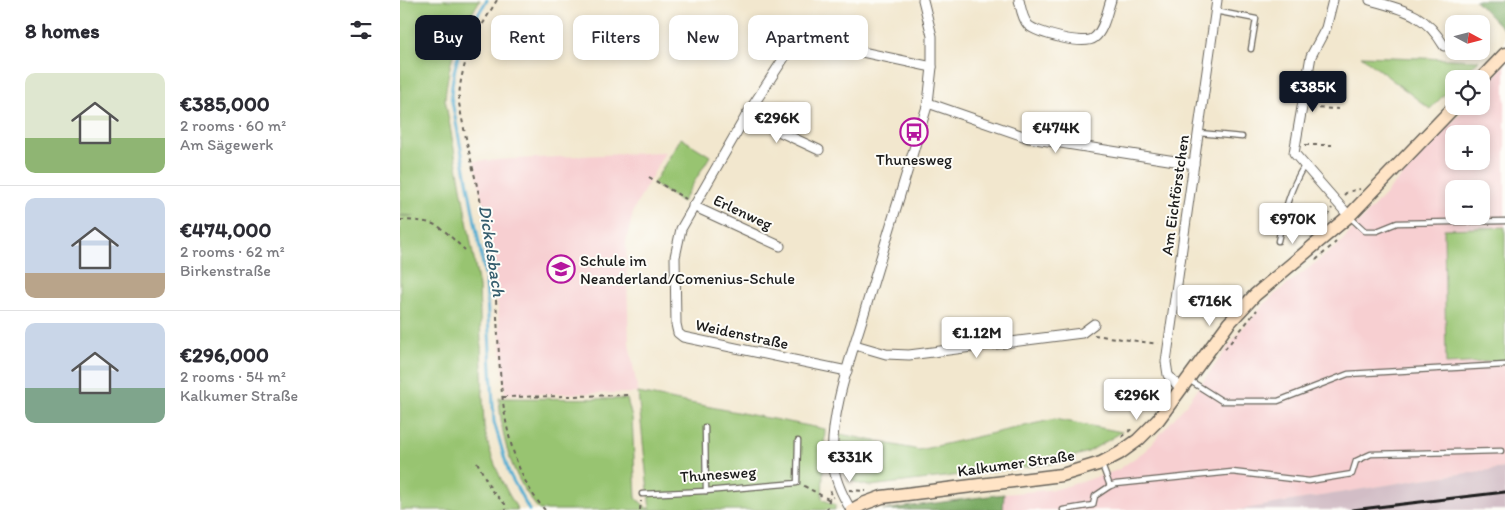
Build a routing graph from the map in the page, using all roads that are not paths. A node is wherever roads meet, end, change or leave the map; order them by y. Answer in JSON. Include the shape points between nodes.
{"nodes":[{"id":1,"x":924,"y":0,"type":"edge"},
{"id":2,"x":1019,"y":0,"type":"edge"},
{"id":3,"x":1111,"y":0,"type":"edge"},
{"id":4,"x":1217,"y":0,"type":"edge"},
{"id":5,"x":1333,"y":0,"type":"edge"},
{"id":6,"x":1370,"y":0,"type":"edge"},
{"id":7,"x":1215,"y":11,"type":"junction"},
{"id":8,"x":1444,"y":46,"type":"dead end"},
{"id":9,"x":1251,"y":49,"type":"dead end"},
{"id":10,"x":1505,"y":54,"type":"edge"},
{"id":11,"x":932,"y":67,"type":"junction"},
{"id":12,"x":1490,"y":70,"type":"edge"},
{"id":13,"x":928,"y":103,"type":"junction"},
{"id":14,"x":1446,"y":115,"type":"edge"},
{"id":15,"x":746,"y":116,"type":"junction"},
{"id":16,"x":1199,"y":133,"type":"junction"},
{"id":17,"x":1242,"y":137,"type":"dead end"},
{"id":18,"x":819,"y":150,"type":"dead end"},
{"id":19,"x":1194,"y":164,"type":"junction"},
{"id":20,"x":1304,"y":166,"type":"junction"},
{"id":21,"x":694,"y":205,"type":"junction"},
{"id":22,"x":1349,"y":216,"type":"junction"},
{"id":23,"x":1505,"y":221,"type":"edge"},
{"id":24,"x":1278,"y":241,"type":"dead end"},
{"id":25,"x":780,"y":246,"type":"dead end"},
{"id":26,"x":1094,"y":324,"type":"dead end"},
{"id":27,"x":854,"y":345,"type":"junction"},
{"id":28,"x":1505,"y":365,"type":"edge"},
{"id":29,"x":847,"y":371,"type":"junction"},
{"id":30,"x":1184,"y":384,"type":"junction"},
{"id":31,"x":705,"y":427,"type":"dead end"},
{"id":32,"x":798,"y":441,"type":"dead end"},
{"id":33,"x":1501,"y":451,"type":"dead end"},
{"id":34,"x":1101,"y":464,"type":"junction"},
{"id":35,"x":1110,"y":486,"type":"junction"},
{"id":36,"x":706,"y":491,"type":"junction"},
{"id":37,"x":642,"y":494,"type":"road end"},
{"id":38,"x":852,"y":510,"type":"edge"},
{"id":39,"x":1064,"y":510,"type":"edge"}],
"edges":[{"from":1,"to":11,"type":"street","via":[[932,36]]},
{"from":2,"to":3,"type":"street","via":[[1023,17],[1036,30],[1082,42],[1099,34]]},
{"from":4,"to":7,"type":"street","name":"Am Eichförstchen"},
{"from":5,"to":20,"type":"street","via":[[1326,28],[1311,56],[1295,144],[1294,153]]},
{"from":6,"to":8,"type":"street","via":[[1420,17],[1435,31]]},
{"from":7,"to":9,"type":"lane","via":[[1256,19]]},
{"from":7,"to":16,"type":"street","name":"Am Eichförstchen"},
{"from":10,"to":12,"type":"main road"},
{"from":11,"to":13,"type":"street"},
{"from":11,"to":15,"type":"street","name":"Weidenstraße","via":[[797,38]]},
{"from":13,"to":19,"type":"street","via":[[1029,138]]},
{"from":13,"to":27,"type":"street"},
{"from":14,"to":22,"type":"main road","name":"Kalkumer Straße"},
{"from":15,"to":18,"type":"street"},
{"from":15,"to":21,"type":"street","name":"Weidenstraße"},
{"from":16,"to":17,"type":"lane"},
{"from":16,"to":19,"type":"street","name":"Am Eichförstchen"},
{"from":19,"to":30,"type":"street","name":"Am Eichförstchen","via":[[1166,362],[1168,375]]},
{"from":20,"to":22,"type":"street"},
{"from":20,"to":24,"type":"lane","via":[[1286,202]]},
{"from":21,"to":25,"type":"street","name":"Erlenweg"},
{"from":21,"to":29,"type":"street","name":"Weidenstraße","via":[[681,229],[675,257],[678,333],[690,340]]},
{"from":22,"to":23,"type":"lane","via":[[1365,231],[1378,231],[1397,223]]},
{"from":22,"to":30,"type":"main road","name":"Kalkumer Straße","via":[[1255,295]]},
{"from":26,"to":27,"type":"street","via":[[1082,333],[909,355],[886,354]]},
{"from":27,"to":29,"type":"street"},
{"from":28,"to":30,"type":"lane","via":[[1348,374],[1278,401],[1222,401]]},
{"from":29,"to":38,"type":"street","via":[[835,424],[833,461],[842,494]]},
{"from":30,"to":34,"type":"main road","name":"Kalkumer Straße","via":[[1158,420],[1138,440]]},
{"from":31,"to":36,"type":"lane"},
{"from":32,"to":36,"type":"lane","name":"Thunesweg","via":[[797,483]]},
{"from":33,"to":35,"type":"lane","via":[[1371,454],[1356,461],[1352,474],[1309,482],[1232,472]]},
{"from":34,"to":35,"type":"lane"},
{"from":34,"to":38,"type":"main road","name":"Kalkumer Straße","via":[[1062,476],[882,498]]},
{"from":35,"to":39,"type":"lane","via":[[1095,496],[1093,505]]},
{"from":36,"to":37,"type":"lane","name":"Thunesweg"}]}
